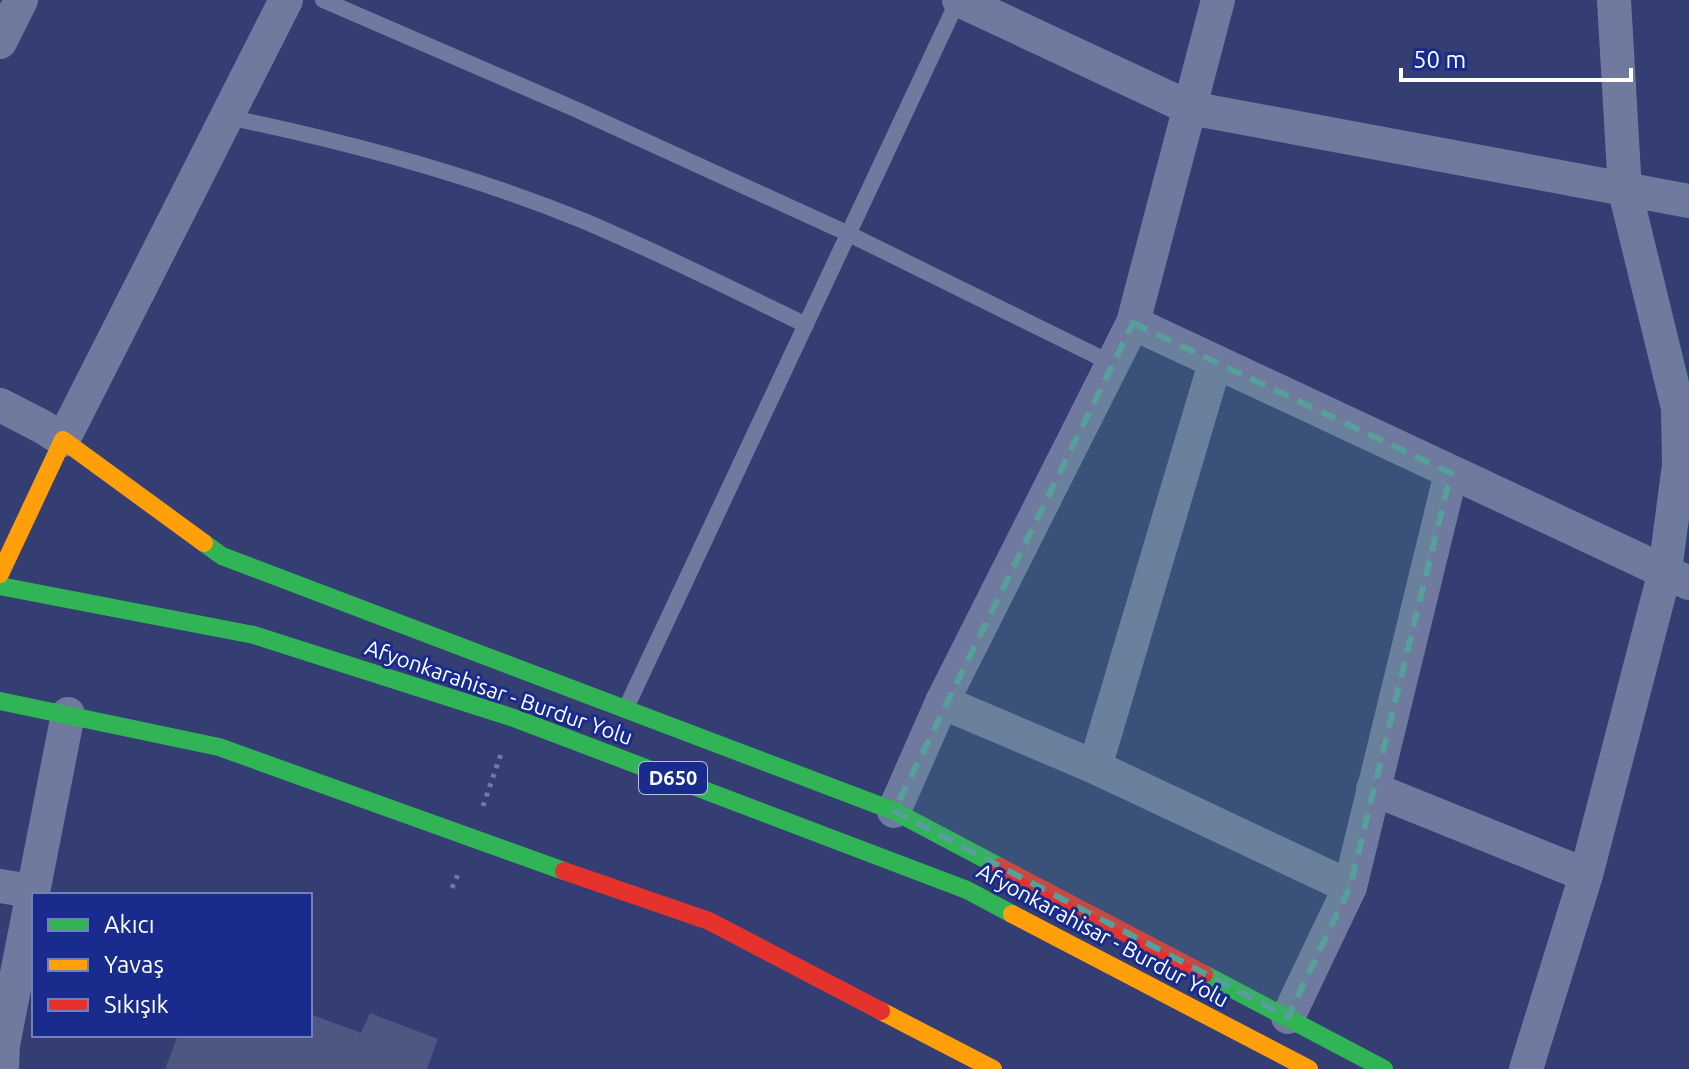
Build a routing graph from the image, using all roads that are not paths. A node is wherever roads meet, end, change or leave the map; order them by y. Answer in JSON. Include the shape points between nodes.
{"nodes":[{"id":1,"x":21,"y":0,"type":"edge"},
{"id":2,"x":286,"y":0,"type":"edge"},
{"id":3,"x":323,"y":0,"type":"edge"},
{"id":4,"x":959,"y":0,"type":"edge"},
{"id":5,"x":1218,"y":0,"type":"edge"},
{"id":6,"x":1614,"y":0,"type":"edge"},
{"id":7,"x":0,"y":42,"type":"edge"},
{"id":8,"x":1190,"y":108,"type":"junction"},
{"id":9,"x":227,"y":117,"type":"junction"},
{"id":10,"x":1625,"y":191,"type":"junction"},
{"id":11,"x":1689,"y":201,"type":"edge"},
{"id":12,"x":849,"y":234,"type":"junction"},
{"id":13,"x":1133,"y":323,"type":"junction"},
{"id":14,"x":806,"y":325,"type":"junction"},
{"id":15,"x":1215,"y":363,"type":"junction"},
{"id":16,"x":1113,"y":364,"type":"junction"},
{"id":17,"x":0,"y":405,"type":"edge"},
{"id":18,"x":1683,"y":407,"type":"edge"},
{"id":19,"x":63,"y":440,"type":"junction"},
{"id":20,"x":1451,"y":473,"type":"junction"},
{"id":21,"x":0,"y":574,"type":"edge"},
{"id":22,"x":1677,"y":577,"type":"edge"},
{"id":23,"x":0,"y":586,"type":"edge"},
{"id":24,"x":0,"y":701,"type":"edge"},
{"id":25,"x":942,"y":702,"type":"junction"},
{"id":26,"x":625,"y":709,"type":"junction"},
{"id":27,"x":68,"y":714,"type":"junction"},
{"id":28,"x":1095,"y":767,"type":"junction"},
{"id":29,"x":1373,"y":789,"type":"junction"},
{"id":30,"x":894,"y":811,"type":"junction"},
{"id":31,"x":1586,"y":875,"type":"junction"},
{"id":32,"x":1350,"y":887,"type":"junction"},
{"id":33,"x":16,"y":889,"type":"edge"},
{"id":34,"x":1288,"y":1017,"type":"junction"},
{"id":35,"x":1,"y":1053,"type":"edge"},
{"id":36,"x":993,"y":1069,"type":"edge"},
{"id":37,"x":1309,"y":1069,"type":"edge"},
{"id":38,"x":1384,"y":1069,"type":"edge"},
{"id":39,"x":1526,"y":1069,"type":"edge"}],
"edges":[{"from":1,"to":7,"type":"street"},
{"from":2,"to":9,"type":"street"},
{"from":3,"to":12,"type":"lane"},
{"from":4,"to":8,"type":"street"},
{"from":4,"to":12,"type":"lane"},
{"from":5,"to":8,"type":"street"},
{"from":6,"to":10,"type":"street"},
{"from":8,"to":10,"type":"street"},
{"from":8,"to":13,"type":"street"},
{"from":9,"to":14,"type":"lane","via":[[351,144],[498,189],[665,256]]},
{"from":9,"to":19,"type":"street"},
{"from":10,"to":11,"type":"street"},
{"from":10,"to":18,"type":"street"},
{"from":12,"to":14,"type":"lane"},
{"from":12,"to":16,"type":"lane"},
{"from":13,"to":15,"type":"street"},
{"from":13,"to":16,"type":"street"},
{"from":14,"to":26,"type":"lane"},
{"from":15,"to":20,"type":"street"},
{"from":15,"to":28,"type":"street"},
{"from":16,"to":25,"type":"street"},
{"from":17,"to":19,"type":"street"},
{"from":18,"to":22,"type":"street"},
{"from":19,"to":21,"type":"main road"},
{"from":19,"to":26,"type":"main road","via":[[222,556]]},
{"from":20,"to":22,"type":"street"},
{"from":20,"to":29,"type":"street"},
{"from":22,"to":31,"type":"street"},
{"from":23,"to":37,"type":"main road","name":"Afyonkarahisar - Burdur Yolu","number":"D650","via":[[254,635],[514,718],[967,890]]},
{"from":24,"to":27,"type":"main road"},
{"from":25,"to":28,"type":"street"},
{"from":25,"to":30,"type":"street"},
{"from":26,"to":30,"type":"main road"},
{"from":27,"to":33,"type":"street"},
{"from":27,"to":36,"type":"main road","via":[[219,747],[709,921]]},
{"from":28,"to":32,"type":"street"},
{"from":29,"to":31,"type":"street"},
{"from":29,"to":32,"type":"street"},
{"from":30,"to":34,"type":"main road"},
{"from":31,"to":39,"type":"street"},
{"from":32,"to":34,"type":"street"},
{"from":33,"to":35,"type":"street"},
{"from":34,"to":38,"type":"main road"}]}
